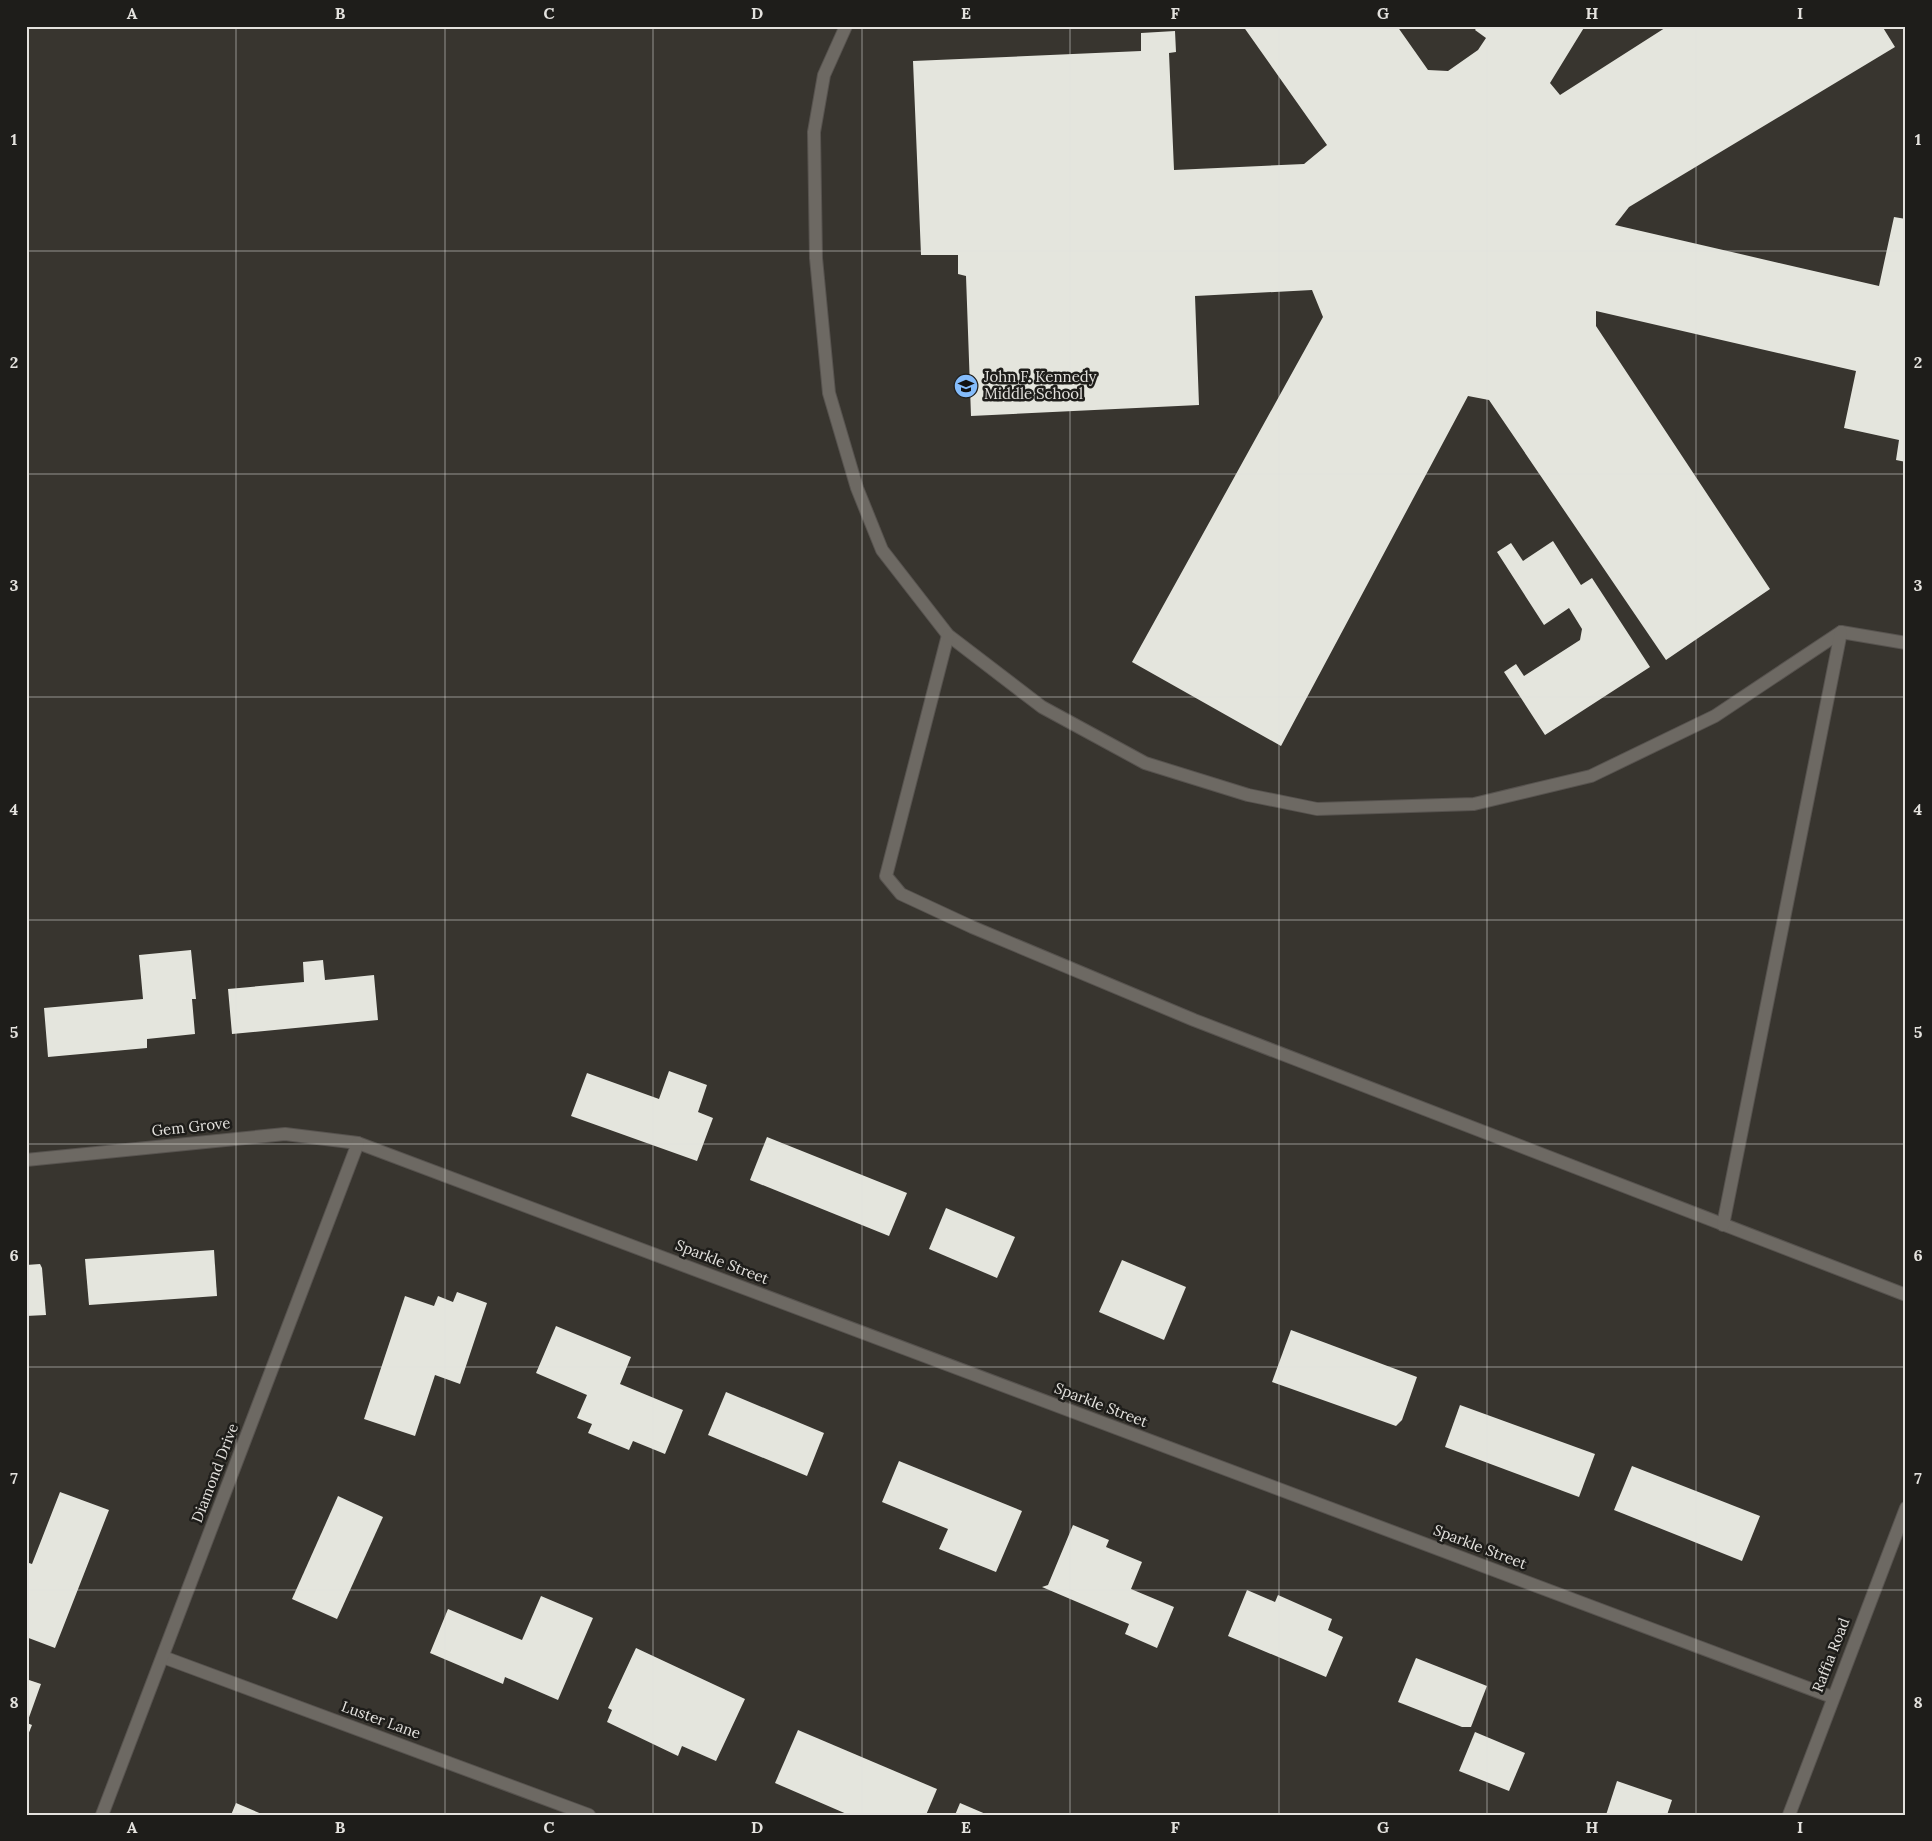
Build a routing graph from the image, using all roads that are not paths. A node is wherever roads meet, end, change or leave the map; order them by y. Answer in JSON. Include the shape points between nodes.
{"nodes":[{"id":1,"x":846,"y":26,"type":"edge"},
{"id":2,"x":1842,"y":632,"type":"junction"},
{"id":3,"x":948,"y":634,"type":"junction"},
{"id":4,"x":1906,"y":643,"type":"edge"},
{"id":5,"x":358,"y":1143,"type":"junction"},
{"id":6,"x":26,"y":1160,"type":"edge"},
{"id":7,"x":1723,"y":1225,"type":"junction"},
{"id":8,"x":1906,"y":1295,"type":"edge"},
{"id":9,"x":1906,"y":1508,"type":"edge"},
{"id":10,"x":163,"y":1657,"type":"junction"},
{"id":11,"x":1832,"y":1697,"type":"junction"},
{"id":12,"x":102,"y":1815,"type":"edge"},
{"id":13,"x":589,"y":1815,"type":"edge"},
{"id":14,"x":1789,"y":1815,"type":"edge"}],
"edges":[{"from":1,"to":3,"type":"street","via":[[824,75],[814,132],[816,258],[829,393],[857,488],[882,550]]},
{"from":2,"to":3,"type":"street","via":[[1716,716],[1591,776],[1474,804],[1317,809],[1248,795],[1144,763],[1042,707]]},
{"from":2,"to":4,"type":"street"},
{"from":2,"to":7,"type":"street"},
{"from":3,"to":7,"type":"street","via":[[886,876],[901,894],[1194,1020]]},
{"from":5,"to":6,"type":"street","name":"Gem Grove","via":[[284,1134]]},
{"from":5,"to":10,"type":"street","name":"Diamond Drive"},
{"from":5,"to":11,"type":"street","name":"Sparkle Street"},
{"from":7,"to":8,"type":"street"},
{"from":9,"to":11,"type":"street","name":"Raffia Road"},
{"from":10,"to":12,"type":"street","name":"Diamond Drive"},
{"from":10,"to":13,"type":"street","name":"Luster Lane"},
{"from":11,"to":14,"type":"street","name":"Raffia Road"}]}
